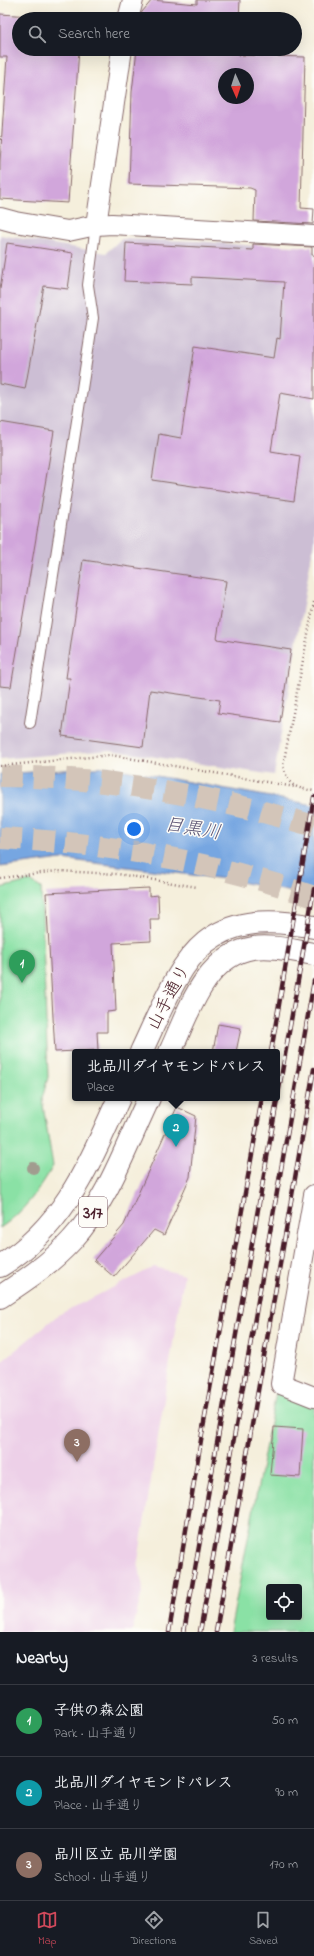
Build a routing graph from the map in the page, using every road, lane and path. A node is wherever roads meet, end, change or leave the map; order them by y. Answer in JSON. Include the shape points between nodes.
{"nodes":[{"id":1,"x":133,"y":0,"type":"edge"},
{"id":2,"x":130,"y":12,"type":"edge"},
{"id":3,"x":121,"y":56,"type":"edge"},
{"id":4,"x":0,"y":218,"type":"edge"},
{"id":5,"x":96,"y":225,"type":"junction"},
{"id":6,"x":314,"y":236,"type":"edge"},
{"id":7,"x":314,"y":602,"type":"edge"},
{"id":8,"x":30,"y":723,"type":"dead end"},
{"id":9,"x":0,"y":766,"type":"edge"},
{"id":10,"x":295,"y":787,"type":"junction"},
{"id":11,"x":314,"y":791,"type":"edge"},
{"id":12,"x":0,"y":878,"type":"edge"},
{"id":13,"x":197,"y":887,"type":"dead end"},
{"id":14,"x":314,"y":927,"type":"edge"},
{"id":15,"x":314,"y":954,"type":"edge"},
{"id":16,"x":142,"y":1049,"type":"edge"},
{"id":17,"x":171,"y":1049,"type":"edge"},
{"id":18,"x":118,"y":1101,"type":"edge"},
{"id":19,"x":148,"y":1101,"type":"edge"},
{"id":20,"x":314,"y":1195,"type":"edge"},
{"id":21,"x":0,"y":1266,"type":"edge"},
{"id":22,"x":0,"y":1297,"type":"edge"},
{"id":23,"x":314,"y":1397,"type":"edge"}],
"edges":[{"from":1,"to":2,"type":"street"},
{"from":3,"to":5,"type":"street"},
{"from":4,"to":5,"type":"street","via":[[68,231]]},
{"from":5,"to":6,"type":"street"},
{"from":5,"to":8,"type":"lane","via":[[88,285],[93,318]]},
{"from":7,"to":10,"type":"path","via":[[283,766],[287,780]]},
{"from":9,"to":10,"type":"path","via":[[111,755]]},
{"from":10,"to":11,"type":"path"},
{"from":12,"to":13,"type":"path","via":[[57,871],[118,874]]},
{"from":14,"to":16,"type":"main road","name":"山手通り","via":[[272,922],[246,923],[223,930],[206,941],[191,955],[180,971]]},
{"from":15,"to":17,"type":"main road","name":"山手通り","via":[[270,947],[252,948],[222,961],[203,985]]},
{"from":18,"to":21,"type":"main road","number":"317","via":[[70,1198],[52,1221],[11,1260]]},
{"from":19,"to":22,"type":"main road","number":"317","via":[[92,1214],[72,1240],[50,1261]]},
{"from":20,"to":23,"type":"street","via":[[281,1384]]}]}
